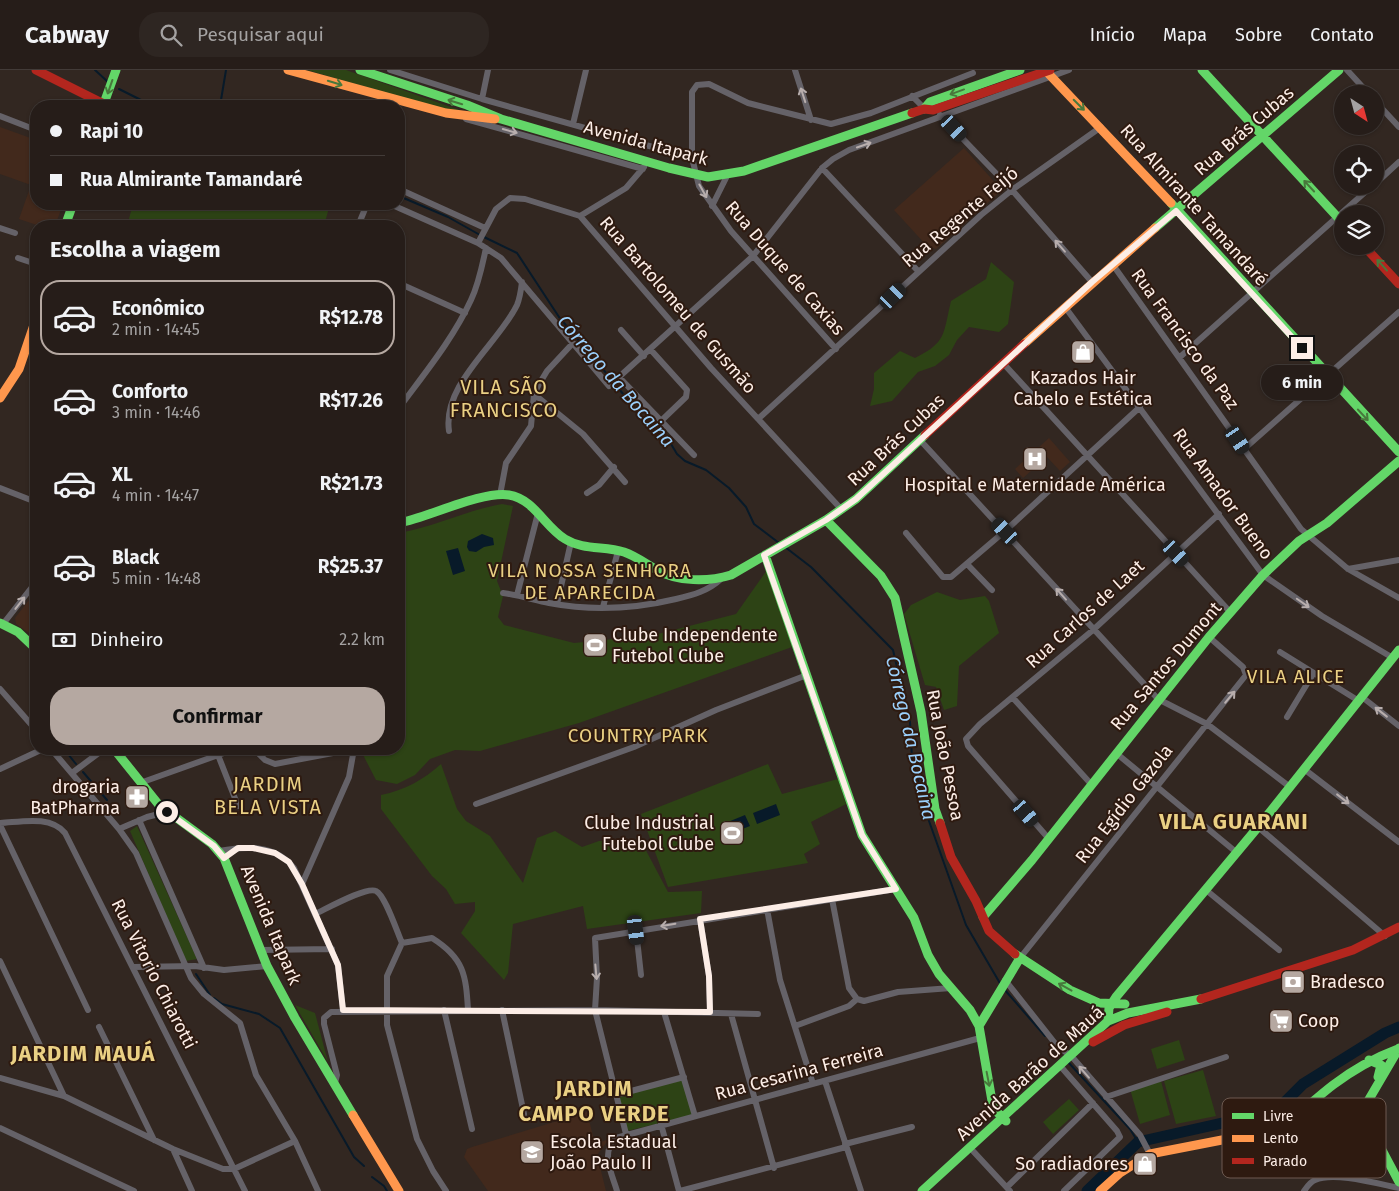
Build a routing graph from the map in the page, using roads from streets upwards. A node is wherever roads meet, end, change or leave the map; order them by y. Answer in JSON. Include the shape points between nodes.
{"nodes":[{"id":1,"x":36,"y":70,"type":"edge"},
{"id":2,"x":116,"y":70,"type":"edge"},
{"id":3,"x":288,"y":70,"type":"edge"},
{"id":4,"x":360,"y":70,"type":"edge"},
{"id":5,"x":390,"y":70,"type":"edge"},
{"id":6,"x":488,"y":70,"type":"edge"},
{"id":7,"x":586,"y":70,"type":"edge"},
{"id":8,"x":795,"y":70,"type":"edge"},
{"id":9,"x":1020,"y":70,"type":"edge"},
{"id":10,"x":1069,"y":70,"type":"edge"},
{"id":11,"x":1202,"y":70,"type":"edge"},
{"id":12,"x":1339,"y":70,"type":"edge"},
{"id":13,"x":1347,"y":70,"type":"edge"},
{"id":14,"x":1047,"y":71,"type":"edge"},
{"id":15,"x":973,"y":72,"type":"edge"},
{"id":16,"x":1361,"y":85,"type":"edge"},
{"id":17,"x":980,"y":93,"type":"junction"},
{"id":18,"x":912,"y":96,"type":"junction"},
{"id":19,"x":482,"y":99,"type":"junction"},
{"id":20,"x":94,"y":100,"type":"edge"},
{"id":21,"x":108,"y":100,"type":"edge"},
{"id":22,"x":398,"y":100,"type":"edge"},
{"id":23,"x":405,"y":102,"type":"edge"},
{"id":24,"x":924,"y":109,"type":"junction"},
{"id":25,"x":1384,"y":111,"type":"edge"},
{"id":26,"x":446,"y":113,"type":"junction"},
{"id":27,"x":0,"y":116,"type":"edge"},
{"id":28,"x":942,"y":116,"type":"junction"},
{"id":29,"x":501,"y":119,"type":"junction"},
{"id":30,"x":811,"y":120,"type":"junction"},
{"id":31,"x":573,"y":124,"type":"junction"},
{"id":32,"x":1101,"y":127,"type":"junction"},
{"id":33,"x":1399,"y":127,"type":"edge"},
{"id":34,"x":30,"y":128,"type":"edge"},
{"id":35,"x":1263,"y":136,"type":"junction"},
{"id":36,"x":692,"y":158,"type":"junction"},
{"id":37,"x":1399,"y":162,"type":"edge"},
{"id":38,"x":644,"y":166,"type":"junction"},
{"id":39,"x":822,"y":168,"type":"junction"},
{"id":40,"x":695,"y":174,"type":"junction"},
{"id":41,"x":727,"y":176,"type":"junction"},
{"id":42,"x":1384,"y":176,"type":"edge"},
{"id":43,"x":1012,"y":190,"type":"junction"},
{"id":44,"x":405,"y":192,"type":"edge"},
{"id":45,"x":1364,"y":195,"type":"edge"},
{"id":46,"x":1354,"y":205,"type":"edge"},
{"id":47,"x":712,"y":206,"type":"junction"},
{"id":48,"x":405,"y":209,"type":"edge"},
{"id":49,"x":1176,"y":211,"type":"junction"},
{"id":50,"x":1334,"y":213,"type":"edge"},
{"id":51,"x":580,"y":216,"type":"junction"},
{"id":52,"x":1334,"y":224,"type":"edge"},
{"id":53,"x":0,"y":228,"type":"edge"},
{"id":54,"x":15,"y":233,"type":"dead end"},
{"id":55,"x":482,"y":235,"type":"junction"},
{"id":56,"x":486,"y":248,"type":"junction"},
{"id":57,"x":1372,"y":255,"type":"edge"},
{"id":58,"x":753,"y":256,"type":"junction"},
{"id":59,"x":18,"y":258,"type":"dead end"},
{"id":60,"x":30,"y":262,"type":"edge"},
{"id":61,"x":1113,"y":265,"type":"junction"},
{"id":62,"x":918,"y":271,"type":"junction"},
{"id":63,"x":522,"y":282,"type":"junction"},
{"id":64,"x":1092,"y":282,"type":"junction"},
{"id":65,"x":1399,"y":284,"type":"edge"},
{"id":66,"x":405,"y":286,"type":"dead end"},
{"id":67,"x":1252,"y":293,"type":"junction"},
{"id":68,"x":1066,"y":307,"type":"junction"},
{"id":69,"x":465,"y":312,"type":"junction"},
{"id":70,"x":1399,"y":312,"type":"edge"},
{"id":71,"x":675,"y":326,"type":"junction"},
{"id":72,"x":621,"y":330,"type":"dead end"},
{"id":73,"x":30,"y":339,"type":"edge"},
{"id":74,"x":573,"y":343,"type":"junction"},
{"id":75,"x":650,"y":349,"type":"junction"},
{"id":76,"x":836,"y":349,"type":"junction"},
{"id":77,"x":644,"y":356,"type":"junction"},
{"id":78,"x":1180,"y":357,"type":"junction"},
{"id":79,"x":1003,"y":363,"type":"junction"},
{"id":80,"x":1327,"y":376,"type":"junction"},
{"id":81,"x":617,"y":378,"type":"junction"},
{"id":82,"x":534,"y":394,"type":"junction"},
{"id":83,"x":0,"y":398,"type":"edge"},
{"id":84,"x":405,"y":400,"type":"edge"},
{"id":85,"x":1140,"y":407,"type":"junction"},
{"id":86,"x":758,"y":419,"type":"junction"},
{"id":87,"x":661,"y":421,"type":"junction"},
{"id":88,"x":449,"y":431,"type":"dead end"},
{"id":89,"x":920,"y":440,"type":"junction"},
{"id":90,"x":1244,"y":449,"type":"junction"},
{"id":91,"x":1399,"y":452,"type":"edge"},
{"id":92,"x":694,"y":455,"type":"dead end"},
{"id":93,"x":1086,"y":455,"type":"junction"},
{"id":94,"x":1399,"y":462,"type":"edge"},
{"id":95,"x":614,"y":467,"type":"junction"},
{"id":96,"x":625,"y":482,"type":"dead end"},
{"id":97,"x":0,"y":488,"type":"edge"},
{"id":98,"x":587,"y":493,"type":"dead end"},
{"id":99,"x":500,"y":494,"type":"junction"},
{"id":100,"x":30,"y":500,"type":"edge"},
{"id":101,"x":842,"y":510,"type":"junction"},
{"id":102,"x":538,"y":513,"type":"junction"},
{"id":103,"x":1218,"y":514,"type":"junction"},
{"id":104,"x":826,"y":520,"type":"junction"},
{"id":105,"x":405,"y":521,"type":"edge"},
{"id":106,"x":1005,"y":531,"type":"junction"},
{"id":107,"x":906,"y":533,"type":"dead end"},
{"id":108,"x":1308,"y":535,"type":"junction"},
{"id":109,"x":571,"y":542,"type":"junction"},
{"id":110,"x":618,"y":551,"type":"junction"},
{"id":111,"x":1176,"y":553,"type":"junction"},
{"id":112,"x":766,"y":554,"type":"junction"},
{"id":113,"x":1399,"y":560,"type":"edge"},
{"id":114,"x":967,"y":564,"type":"junction"},
{"id":115,"x":1348,"y":569,"type":"junction"},
{"id":116,"x":1263,"y":574,"type":"junction"},
{"id":117,"x":721,"y":579,"type":"junction"},
{"id":118,"x":30,"y":589,"type":"edge"},
{"id":119,"x":992,"y":590,"type":"dead end"},
{"id":120,"x":503,"y":592,"type":"dead end"},
{"id":121,"x":517,"y":595,"type":"junction"},
{"id":122,"x":1399,"y":598,"type":"edge"},
{"id":123,"x":557,"y":604,"type":"junction"},
{"id":124,"x":603,"y":607,"type":"junction"},
{"id":125,"x":1231,"y":613,"type":"junction"},
{"id":126,"x":1,"y":623,"type":"edge"},
{"id":127,"x":1093,"y":630,"type":"junction"},
{"id":128,"x":1209,"y":637,"type":"junction"},
{"id":129,"x":30,"y":643,"type":"edge"},
{"id":130,"x":1399,"y":650,"type":"edge"},
{"id":131,"x":1280,"y":652,"type":"dead end"},
{"id":132,"x":1393,"y":658,"type":"junction"},
{"id":133,"x":1313,"y":674,"type":"junction"},
{"id":134,"x":807,"y":675,"type":"junction"},
{"id":135,"x":0,"y":689,"type":"edge"},
{"id":136,"x":1012,"y":698,"type":"junction"},
{"id":137,"x":1361,"y":699,"type":"junction"},
{"id":138,"x":1158,"y":700,"type":"junction"},
{"id":139,"x":1287,"y":718,"type":"dead end"},
{"id":140,"x":30,"y":723,"type":"edge"},
{"id":141,"x":1207,"y":724,"type":"junction"},
{"id":142,"x":1399,"y":726,"type":"edge"},
{"id":143,"x":1116,"y":752,"type":"junction"},
{"id":144,"x":30,"y":755,"type":"edge"},
{"id":145,"x":56,"y":755,"type":"edge"},
{"id":146,"x":96,"y":755,"type":"edge"},
{"id":147,"x":119,"y":755,"type":"edge"},
{"id":148,"x":218,"y":755,"type":"joint"},
{"id":149,"x":260,"y":755,"type":"edge"},
{"id":150,"x":322,"y":755,"type":"edge"},
{"id":151,"x":353,"y":755,"type":"edge"},
{"id":152,"x":0,"y":769,"type":"edge"},
{"id":153,"x":1304,"y":769,"type":"junction"},
{"id":154,"x":72,"y":773,"type":"junction"},
{"id":155,"x":140,"y":783,"type":"junction"},
{"id":156,"x":1092,"y":784,"type":"junction"},
{"id":157,"x":1156,"y":786,"type":"junction"},
{"id":158,"x":1290,"y":788,"type":"junction"},
{"id":159,"x":476,"y":804,"type":"dead end"},
{"id":160,"x":238,"y":806,"type":"dead end"},
{"id":161,"x":167,"y":812,"type":"junction"},
{"id":162,"x":138,"y":820,"type":"junction"},
{"id":163,"x":0,"y":824,"type":"edge"},
{"id":164,"x":1258,"y":827,"type":"junction"},
{"id":165,"x":119,"y":829,"type":"junction"},
{"id":166,"x":1049,"y":839,"type":"junction"},
{"id":167,"x":1399,"y":842,"type":"edge"},
{"id":168,"x":1236,"y":852,"type":"junction"},
{"id":169,"x":222,"y":854,"type":"junction"},
{"id":170,"x":302,"y":884,"type":"junction"},
{"id":171,"x":896,"y":889,"type":"junction"},
{"id":172,"x":1206,"y":890,"type":"junction"},
{"id":173,"x":832,"y":899,"type":"junction"},
{"id":174,"x":767,"y":909,"type":"junction"},
{"id":175,"x":315,"y":914,"type":"junction"},
{"id":176,"x":983,"y":917,"type":"junction"},
{"id":177,"x":700,"y":919,"type":"junction"},
{"id":178,"x":1399,"y":927,"type":"edge"},
{"id":179,"x":636,"y":930,"type":"junction"},
{"id":180,"x":1399,"y":932,"type":"edge"},
{"id":181,"x":1386,"y":936,"type":"junction"},
{"id":182,"x":402,"y":943,"type":"junction"},
{"id":183,"x":332,"y":949,"type":"junction"},
{"id":184,"x":261,"y":950,"type":"junction"},
{"id":185,"x":1279,"y":950,"type":"dead end"},
{"id":186,"x":1020,"y":958,"type":"junction"},
{"id":187,"x":0,"y":961,"type":"edge"},
{"id":188,"x":184,"y":966,"type":"junction"},
{"id":189,"x":267,"y":966,"type":"junction"},
{"id":190,"x":134,"y":967,"type":"junction"},
{"id":191,"x":204,"y":968,"type":"junction"},
{"id":192,"x":641,"y":975,"type":"dead end"},
{"id":193,"x":1132,"y":980,"type":"junction"},
{"id":194,"x":1003,"y":984,"type":"junction"},
{"id":195,"x":951,"y":988,"type":"junction"},
{"id":196,"x":857,"y":999,"type":"junction"},
{"id":197,"x":1111,"y":1004,"type":"junction"},
{"id":198,"x":1125,"y":1004,"type":"junction"},
{"id":199,"x":88,"y":1010,"type":"dead end"},
{"id":200,"x":343,"y":1010,"type":"junction"},
{"id":201,"x":444,"y":1010,"type":"junction"},
{"id":202,"x":468,"y":1010,"type":"junction"},
{"id":203,"x":502,"y":1010,"type":"junction"},
{"id":204,"x":595,"y":1010,"type":"junction"},
{"id":205,"x":970,"y":1010,"type":"junction"},
{"id":206,"x":387,"y":1011,"type":"junction"},
{"id":207,"x":664,"y":1012,"type":"junction"},
{"id":208,"x":710,"y":1012,"type":"junction"},
{"id":209,"x":986,"y":1013,"type":"junction"},
{"id":210,"x":1128,"y":1013,"type":"junction"},
{"id":211,"x":732,"y":1014,"type":"junction"},
{"id":212,"x":758,"y":1014,"type":"dead end"},
{"id":213,"x":1108,"y":1021,"type":"junction"},
{"id":214,"x":794,"y":1026,"type":"junction"},
{"id":215,"x":979,"y":1026,"type":"junction"},
{"id":216,"x":99,"y":1027,"type":"dead end"},
{"id":217,"x":1102,"y":1035,"type":"junction"},
{"id":218,"x":980,"y":1038,"type":"junction"},
{"id":219,"x":1399,"y":1048,"type":"edge"},
{"id":220,"x":1226,"y":1057,"type":"dead end"},
{"id":221,"x":1369,"y":1060,"type":"junction"},
{"id":222,"x":1067,"y":1061,"type":"junction"},
{"id":223,"x":684,"y":1077,"type":"junction"},
{"id":224,"x":0,"y":1078,"type":"edge"},
{"id":225,"x":825,"y":1081,"type":"junction"},
{"id":226,"x":335,"y":1083,"type":"junction"},
{"id":227,"x":813,"y":1084,"type":"junction"},
{"id":228,"x":1377,"y":1085,"type":"junction"},
{"id":229,"x":616,"y":1095,"type":"junction"},
{"id":230,"x":64,"y":1096,"type":"junction"},
{"id":231,"x":1106,"y":1096,"type":"junction"},
{"id":232,"x":1314,"y":1098,"type":"edge"},
{"id":233,"x":1370,"y":1098,"type":"edge"},
{"id":234,"x":754,"y":1100,"type":"junction"},
{"id":235,"x":1093,"y":1103,"type":"junction"},
{"id":236,"x":524,"y":1114,"type":"dead end"},
{"id":237,"x":695,"y":1116,"type":"junction"},
{"id":238,"x":1004,"y":1119,"type":"junction"},
{"id":239,"x":661,"y":1124,"type":"junction"},
{"id":240,"x":912,"y":1127,"type":"dead end"},
{"id":241,"x":0,"y":1128,"type":"edge"},
{"id":242,"x":472,"y":1129,"type":"dead end"},
{"id":243,"x":626,"y":1134,"type":"junction"},
{"id":244,"x":1222,"y":1139,"type":"edge"},
{"id":245,"x":154,"y":1140,"type":"junction"},
{"id":246,"x":295,"y":1141,"type":"junction"},
{"id":247,"x":846,"y":1145,"type":"junction"},
{"id":248,"x":173,"y":1149,"type":"junction"},
{"id":249,"x":1148,"y":1150,"type":"junction"},
{"id":250,"x":973,"y":1151,"type":"junction"},
{"id":251,"x":1386,"y":1157,"type":"edge"},
{"id":252,"x":234,"y":1168,"type":"junction"},
{"id":253,"x":774,"y":1168,"type":"junction"},
{"id":254,"x":1399,"y":1182,"type":"edge"},
{"id":255,"x":1399,"y":1188,"type":"edge"},
{"id":256,"x":1008,"y":1189,"type":"edge"},
{"id":257,"x":134,"y":1191,"type":"edge"},
{"id":258,"x":192,"y":1191,"type":"edge"},
{"id":259,"x":245,"y":1191,"type":"edge"},
{"id":260,"x":318,"y":1191,"type":"edge"},
{"id":261,"x":399,"y":1191,"type":"edge"},
{"id":262,"x":446,"y":1191,"type":"edge"},
{"id":263,"x":617,"y":1191,"type":"edge"},
{"id":264,"x":680,"y":1191,"type":"edge"},
{"id":265,"x":861,"y":1191,"type":"edge"},
{"id":266,"x":922,"y":1191,"type":"edge"},
{"id":267,"x":930,"y":1191,"type":"edge"},
{"id":268,"x":1064,"y":1191,"type":"edge"},
{"id":269,"x":1100,"y":1191,"type":"edge"},
{"id":270,"x":1304,"y":1191,"type":"edge"}],
"edges":[{"from":1,"to":20,"type":"street"},
{"from":2,"to":21,"type":"street","one_way":true},
{"from":3,"to":22,"type":"street","one_way":true},
{"from":29,"to":4,"type":"street","name":"Avenida Itapark","one_way":true},
{"from":5,"to":19,"type":"street"},
{"from":6,"to":19,"type":"street"},
{"from":7,"to":31,"type":"street"},
{"from":30,"to":8,"type":"street","one_way":true},
{"from":9,"to":17,"type":"street","name":"Avenida Itapark"},
{"from":10,"to":14,"type":"street"},
{"from":11,"to":35,"type":"street"},
{"from":12,"to":35,"type":"street","name":"Rua Brás Cubas"},
{"from":13,"to":16,"type":"street"},
{"from":14,"to":17,"type":"street","name":"Avenida Itapark"},
{"from":14,"to":32,"type":"street","name":"Rua Almirante Tamandaré","one_way":true},
{"from":15,"to":17,"type":"street"},
{"from":15,"to":18,"type":"street"},
{"from":17,"to":24,"type":"street","name":"Avenida Itapark","via":[[933,110]]},
{"from":17,"to":28,"type":"street"},
{"from":18,"to":24,"type":"street"},
{"from":18,"to":30,"type":"street","via":[[844,122],[831,124]]},
{"from":19,"to":31,"type":"street"},
{"from":23,"to":26,"type":"street","one_way":true},
{"from":24,"to":28,"type":"street"},
{"from":24,"to":41,"type":"street","name":"Avenida Itapark"},
{"from":25,"to":33,"type":"street"},
{"from":26,"to":29,"type":"street"},
{"from":26,"to":38,"type":"street","one_way":true},
{"from":27,"to":34,"type":"street"},
{"from":39,"to":28,"type":"street","one_way":true,"via":[[850,150]]},
{"from":28,"to":43,"type":"street"},
{"from":29,"to":38,"type":"street","name":"Avenida Itapark"},
{"from":30,"to":36,"type":"street","name":"Rua Duque de Caxias","via":[[748,103],[709,84],[700,84],[694,88],[691,98]]},
{"from":31,"to":36,"type":"street"},
{"from":32,"to":43,"type":"street","name":"Rua Regente Feijó"},
{"from":32,"to":49,"type":"street","name":"Rua Almirante Tamandaré"},
{"from":35,"to":49,"type":"street","name":"Rua Brás Cubas"},
{"from":50,"to":35,"type":"street","one_way":true},
{"from":36,"to":40,"type":"street","name":"Rua Duque de Caxias"},
{"from":37,"to":42,"type":"street"},
{"from":38,"to":40,"type":"street","name":"Avenida Itapark"},
{"from":38,"to":51,"type":"street","via":[[626,188]]},
{"from":39,"to":58,"type":"street"},
{"from":39,"to":62,"type":"street"},
{"from":40,"to":41,"type":"street","name":"Avenida Itapark"},
{"from":40,"to":47,"type":"street","name":"Rua Duque de Caxias","one_way":true},
{"from":41,"to":47,"type":"street","name":"Rua Duque de Caxias"},
{"from":43,"to":62,"type":"street","name":"Rua Regente Feijó"},
{"from":64,"to":43,"type":"street","one_way":true},
{"from":44,"to":55,"type":"street"},
{"from":45,"to":46,"type":"street"},
{"from":47,"to":58,"type":"street","name":"Rua Duque de Caxias"},
{"from":48,"to":55,"type":"street"},
{"from":49,"to":61,"type":"street","name":"Rua Brás Cubas"},
{"from":49,"to":67,"type":"street","name":"Rua Almirante Tamandaré"},
{"from":51,"to":55,"type":"street","name":"Rua Bartolomeu de Gusmão","via":[[533,201],[510,198],[496,209]]},
{"from":51,"to":71,"type":"street","name":"Rua Bartolomeu de Gusmão"},
{"from":52,"to":67,"type":"street"},
{"from":53,"to":54,"type":"street"},
{"from":55,"to":56,"type":"street"},
{"from":56,"to":63,"type":"street","via":[[501,258]]},
{"from":56,"to":69,"type":"street","via":[[478,282]]},
{"from":65,"to":57,"type":"street","one_way":true},
{"from":58,"to":71,"type":"street"},
{"from":58,"to":76,"type":"street","name":"Rua Duque de Caxias"},
{"from":59,"to":60,"type":"street"},
{"from":61,"to":64,"type":"street","name":"Rua Brás Cubas"},
{"from":61,"to":78,"type":"street","name":"Rua Francisco da Paz"},
{"from":62,"to":76,"type":"street","name":"Rua Regente Feijó"},
{"from":63,"to":74,"type":"street"},
{"from":63,"to":88,"type":"street","via":[[514,311],[454,398]]},
{"from":64,"to":68,"type":"street","name":"Rua Brás Cubas"},
{"from":66,"to":69,"type":"street"},
{"from":67,"to":78,"type":"street"},
{"from":67,"to":80,"type":"street","name":"Rua Almirante Tamandaré"},
{"from":68,"to":79,"type":"street","name":"Rua Brás Cubas"},
{"from":68,"to":85,"type":"street","name":"Rua Amador Bueno"},
{"from":69,"to":84,"type":"street"},
{"from":70,"to":80,"type":"street"},
{"from":71,"to":75,"type":"street"},
{"from":71,"to":86,"type":"street","name":"Rua Bartolomeu de Gusmão"},
{"from":72,"to":77,"type":"street"},
{"from":73,"to":83,"type":"street","via":[[14,378]]},
{"from":74,"to":81,"type":"street","via":[[608,385]]},
{"from":74,"to":82,"type":"street","via":[[547,371]]},
{"from":75,"to":77,"type":"street"},
{"from":75,"to":87,"type":"street","via":[[687,390],[686,397]]},
{"from":76,"to":86,"type":"street","name":"Rua Regente Feijó"},
{"from":77,"to":81,"type":"street"},
{"from":78,"to":90,"type":"street","name":"Rua Francisco da Paz"},
{"from":79,"to":89,"type":"street","name":"Rua Brás Cubas"},
{"from":79,"to":93,"type":"street"},
{"from":80,"to":90,"type":"street"},
{"from":80,"to":91,"type":"street","name":"Rua Almirante Tamandaré","one_way":true},
{"from":81,"to":87,"type":"street"},
{"from":82,"to":95,"type":"street","via":[[583,434]]},
{"from":82,"to":99,"type":"street","via":[[531,426],[506,463]]},
{"from":85,"to":93,"type":"street"},
{"from":85,"to":103,"type":"street","name":"Rua Amador Bueno"},
{"from":86,"to":101,"type":"street","name":"Rua Bartolomeu de Gusmão"},
{"from":87,"to":92,"type":"street"},
{"from":89,"to":101,"type":"street","name":"Rua Brás Cubas"},
{"from":89,"to":106,"type":"street"},
{"from":90,"to":108,"type":"street","name":"Rua Francisco da Paz"},
{"from":93,"to":106,"type":"street"},
{"from":93,"to":111,"type":"street"},
{"from":94,"to":108,"type":"street","name":"Rua Santos Dumont"},
{"from":95,"to":96,"type":"street"},
{"from":95,"to":98,"type":"street","via":[[599,485]]},
{"from":97,"to":100,"type":"street"},
{"from":99,"to":102,"type":"street","name":"Rua Brás Cubas","via":[[524,500]]},
{"from":99,"to":105,"type":"street"},
{"from":101,"to":104,"type":"street","name":"Rua Brás Cubas"},
{"from":102,"to":109,"type":"street","name":"Rua Brás Cubas"},
{"from":102,"to":121,"type":"street"},
{"from":103,"to":111,"type":"street","name":"Rua Carlos de Laet"},
{"from":103,"to":116,"type":"street","name":"Rua Amador Bueno"},
{"from":104,"to":112,"type":"street","name":"Rua Brás Cubas"},
{"from":104,"to":176,"type":"street","name":"Rua João Pessoa","via":[[881,576],[895,598],[921,712],[935,808],[951,857]]},
{"from":106,"to":114,"type":"street"},
{"from":127,"to":106,"type":"street","one_way":true},
{"from":107,"to":114,"type":"street","via":[[943,577],[951,577]]},
{"from":108,"to":115,"type":"street","name":"Rua Francisco da Paz"},
{"from":108,"to":116,"type":"street","name":"Rua Santos Dumont"},
{"from":109,"to":110,"type":"street","name":"Rua Brás Cubas"},
{"from":109,"to":123,"type":"street"},
{"from":110,"to":117,"type":"street","name":"Rua Brás Cubas","via":[[666,574]]},
{"from":110,"to":124,"type":"street"},
{"from":111,"to":125,"type":"street"},
{"from":111,"to":127,"type":"street","name":"Rua Carlos de Laet"},
{"from":112,"to":117,"type":"street","name":"Rua Brás Cubas"},
{"from":112,"to":134,"type":"street"},
{"from":113,"to":115,"type":"street"},
{"from":114,"to":119,"type":"street"},
{"from":115,"to":122,"type":"street","name":"Rua Francisco da Paz"},
{"from":116,"to":125,"type":"street","name":"Rua Santos Dumont"},
{"from":116,"to":132,"type":"street","name":"Rua Amador Bueno","one_way":true,"via":[[1322,616]]},
{"from":117,"to":124,"type":"street","via":[[704,591],[686,597],[643,606]]},
{"from":126,"to":118,"type":"street","one_way":true},
{"from":120,"to":121,"type":"street"},
{"from":121,"to":123,"type":"street"},
{"from":123,"to":124,"type":"street"},
{"from":125,"to":128,"type":"street","name":"Rua Santos Dumont"},
{"from":126,"to":129,"type":"street"},
{"from":127,"to":136,"type":"street","name":"Rua Carlos de Laet"},
{"from":127,"to":138,"type":"street"},
{"from":128,"to":138,"type":"street","name":"Rua Santos Dumont"},
{"from":141,"to":128,"type":"street","name":"Rua Egídio Gazola","one_way":true,"via":[[1246,675],[1243,667]]},
{"from":130,"to":132,"type":"street"},
{"from":131,"to":133,"type":"street"},
{"from":132,"to":137,"type":"street"},
{"from":133,"to":137,"type":"street"},
{"from":133,"to":139,"type":"street"},
{"from":134,"to":159,"type":"street","via":[[716,710],[634,747]]},
{"from":134,"to":171,"type":"street","via":[[862,835]]},
{"from":135,"to":140,"type":"street"},
{"from":136,"to":156,"type":"street"},
{"from":136,"to":166,"type":"street","name":"Rua Carlos de Laet","via":[[966,739],[968,746]]},
{"from":142,"to":137,"type":"street","one_way":true},
{"from":137,"to":153,"type":"street"},
{"from":138,"to":141,"type":"street"},
{"from":138,"to":143,"type":"street","name":"Rua Santos Dumont"},
{"from":141,"to":157,"type":"street","name":"Rua Egídio Gazola"},
{"from":141,"to":158,"type":"street"},
{"from":143,"to":156,"type":"street","name":"Rua Santos Dumont"},
{"from":143,"to":157,"type":"street"},
{"from":144,"to":152,"type":"street"},
{"from":145,"to":154,"type":"street"},
{"from":146,"to":154,"type":"street"},
{"from":147,"to":155,"type":"street","name":"Avenida Itapark"},
{"from":148,"to":155,"type":"street"},
{"from":148,"to":160,"type":"street"},
{"from":149,"to":150,"type":"street","via":[[275,764]]},
{"from":151,"to":170,"type":"street","via":[[349,777]]},
{"from":153,"to":158,"type":"street"},
{"from":153,"to":167,"type":"street","one_way":true},
{"from":154,"to":165,"type":"street"},
{"from":155,"to":161,"type":"street","name":"Avenida Itapark"},
{"from":156,"to":166,"type":"street","name":"Rua Santos Dumont"},
{"from":157,"to":168,"type":"street"},
{"from":157,"to":186,"type":"street","name":"Rua Egídio Gazola"},
{"from":158,"to":164,"type":"street"},
{"from":161,"to":162,"type":"street"},
{"from":161,"to":169,"type":"street","name":"Avenida Itapark"},
{"from":162,"to":165,"type":"street"},
{"from":162,"to":191,"type":"street"},
{"from":163,"to":190,"type":"street","name":"Rua Vitorio Chiarotti","via":[[46,821],[62,829]]},
{"from":163,"to":199,"type":"street"},
{"from":164,"to":168,"type":"street"},
{"from":164,"to":181,"type":"street"},
{"from":165,"to":188,"type":"street","via":[[142,865]]},
{"from":166,"to":176,"type":"street","name":"Rua Santos Dumont"},
{"from":168,"to":172,"type":"street"},
{"from":169,"to":170,"type":"street","via":[[238,848],[267,850],[284,858],[294,868]]},
{"from":169,"to":184,"type":"street","name":"Avenida Itapark"},
{"from":170,"to":175,"type":"street"},
{"from":171,"to":173,"type":"street"},
{"from":171,"to":195,"type":"street","via":[[914,918],[928,955]]},
{"from":172,"to":185,"type":"street"},
{"from":172,"to":193,"type":"street"},
{"from":173,"to":174,"type":"street"},
{"from":173,"to":196,"type":"street","via":[[849,988]]},
{"from":174,"to":177,"type":"street"},
{"from":174,"to":214,"type":"street","via":[[780,980]]},
{"from":175,"to":182,"type":"street","via":[[370,889],[375,890],[382,898]]},
{"from":175,"to":183,"type":"street"},
{"from":176,"to":186,"type":"street","name":"Rua João Pessoa","via":[[993,937]]},
{"from":177,"to":179,"type":"street","one_way":true},
{"from":177,"to":208,"type":"street","via":[[709,976]]},
{"from":178,"to":181,"type":"street","name":"Avenida Barão de Mauá"},
{"from":179,"to":192,"type":"street"},
{"from":179,"to":204,"type":"street","one_way":true,"via":[[598,936],[593,941],[597,978]]},
{"from":180,"to":217,"type":"street","name":"Avenida Barão de Mauá","via":[[1338,960],[1211,1002],[1138,1020]]},
{"from":181,"to":210,"type":"street","name":"Avenida Barão de Mauá","via":[[1337,957],[1215,996]]},
{"from":182,"to":202,"type":"street","via":[[432,938],[452,953],[466,978]]},
{"from":182,"to":206,"type":"street","via":[[387,976]]},
{"from":183,"to":184,"type":"street"},
{"from":183,"to":200,"type":"street","via":[[342,980]]},
{"from":184,"to":189,"type":"street","name":"Avenida Itapark"},
{"from":186,"to":194,"type":"street"},
{"from":197,"to":186,"type":"street","name":"Rua João Pessoa","one_way":true,"via":[[1100,1003],[1070,990]]},
{"from":187,"to":230,"type":"street"},
{"from":188,"to":190,"type":"street"},
{"from":188,"to":191,"type":"street"},
{"from":188,"to":246,"type":"street","via":[[198,988],[240,1023],[256,1075]]},
{"from":189,"to":191,"type":"street","via":[[224,970]]},
{"from":189,"to":226,"type":"street","name":"Avenida Itapark"},
{"from":190,"to":252,"type":"street","name":"Rua Vitorio Chiarotti"},
{"from":193,"to":197,"type":"street"},
{"from":193,"to":198,"type":"street"},
{"from":194,"to":209,"type":"street"},
{"from":194,"to":222,"type":"street"},
{"from":195,"to":196,"type":"street","via":[[898,992],[864,1001]]},
{"from":195,"to":205,"type":"street"},
{"from":196,"to":214,"type":"street","via":[[849,1006]]},
{"from":197,"to":198,"type":"street","name":"Rua João Pessoa"},
{"from":197,"to":213,"type":"street"},
{"from":198,"to":210,"type":"street"},
{"from":200,"to":206,"type":"street"},
{"from":200,"to":226,"type":"street","via":[[331,1012],[324,1018],[337,1075]]},
{"from":201,"to":202,"type":"street"},
{"from":201,"to":206,"type":"street"},
{"from":201,"to":242,"type":"street"},
{"from":202,"to":203,"type":"street"},
{"from":203,"to":204,"type":"street"},
{"from":203,"to":236,"type":"street"},
{"from":204,"to":207,"type":"street"},
{"from":204,"to":229,"type":"street"},
{"from":205,"to":209,"type":"street"},
{"from":205,"to":215,"type":"street"},
{"from":206,"to":262,"type":"street","via":[[387,1025],[417,1138]]},
{"from":207,"to":208,"type":"street"},
{"from":207,"to":223,"type":"street"},
{"from":208,"to":211,"type":"street"},
{"from":209,"to":215,"type":"street"},
{"from":210,"to":213,"type":"street","name":"Avenida Barão de Mauá"},
{"from":210,"to":217,"type":"street","via":[[1123,1021]]},
{"from":211,"to":212,"type":"street"},
{"from":211,"to":234,"type":"street"},
{"from":213,"to":222,"type":"street","name":"Avenida Barão de Mauá"},
{"from":214,"to":227,"type":"street"},
{"from":215,"to":218,"type":"street"},
{"from":216,"to":245,"type":"street"},
{"from":217,"to":222,"type":"street","name":"Avenida Barão de Mauá"},
{"from":218,"to":225,"type":"street","name":"Rua Cesarina Ferreira"},
{"from":218,"to":238,"type":"street","one_way":true,"via":[[992,1101]]},
{"from":219,"to":221,"type":"street"},
{"from":219,"to":228,"type":"street"},
{"from":220,"to":231,"type":"street"},
{"from":221,"to":228,"type":"street","via":[[1381,1065]]},
{"from":221,"to":232,"type":"street"},
{"from":231,"to":222,"type":"street","one_way":true},
{"from":222,"to":235,"type":"street"},
{"from":222,"to":238,"type":"street","name":"Avenida Barão de Mauá"},
{"from":223,"to":229,"type":"street"},
{"from":223,"to":237,"type":"street"},
{"from":224,"to":230,"type":"street"},
{"from":225,"to":227,"type":"street","name":"Rua Cesarina Ferreira"},
{"from":225,"to":247,"type":"street"},
{"from":226,"to":261,"type":"street","name":"Avenida Itapark"},
{"from":227,"to":234,"type":"street","name":"Rua Cesarina Ferreira"},
{"from":228,"to":233,"type":"street"},
{"from":229,"to":243,"type":"street"},
{"from":230,"to":245,"type":"street"},
{"from":231,"to":249,"type":"street","via":[[1140,1135]]},
{"from":234,"to":237,"type":"street","name":"Rua Cesarina Ferreira"},
{"from":234,"to":253,"type":"street"},
{"from":235,"to":256,"type":"street"},
{"from":235,"to":268,"type":"street","via":[[1120,1134],[1118,1140]]},
{"from":237,"to":239,"type":"street","name":"Rua Cesarina Ferreira"},
{"from":238,"to":250,"type":"street","name":"Avenida Barão de Mauá"},
{"from":238,"to":266,"type":"street","name":"Avenida Barão de Mauá"},
{"from":239,"to":243,"type":"street","name":"Rua Cesarina Ferreira"},
{"from":239,"to":264,"type":"street"},
{"from":240,"to":247,"type":"street"},
{"from":241,"to":257,"type":"street"},
{"from":243,"to":263,"type":"street","via":[[616,1138],[608,1151]]},
{"from":244,"to":249,"type":"street"},
{"from":245,"to":248,"type":"street"},
{"from":246,"to":252,"type":"street"},
{"from":246,"to":260,"type":"street"},
{"from":247,"to":253,"type":"street"},
{"from":247,"to":265,"type":"street"},
{"from":248,"to":252,"type":"street","via":[[217,1167]]},
{"from":248,"to":258,"type":"street"},
{"from":249,"to":269,"type":"street"},
{"from":250,"to":256,"type":"street"},
{"from":250,"to":267,"type":"street","name":"Avenida Barão de Mauá"},
{"from":251,"to":254,"type":"street"},
{"from":252,"to":259,"type":"street","name":"Rua Vitorio Chiarotti"},
{"from":253,"to":264,"type":"street"},
{"from":255,"to":270,"type":"street","via":[[1322,1178],[1310,1183]]}]}
